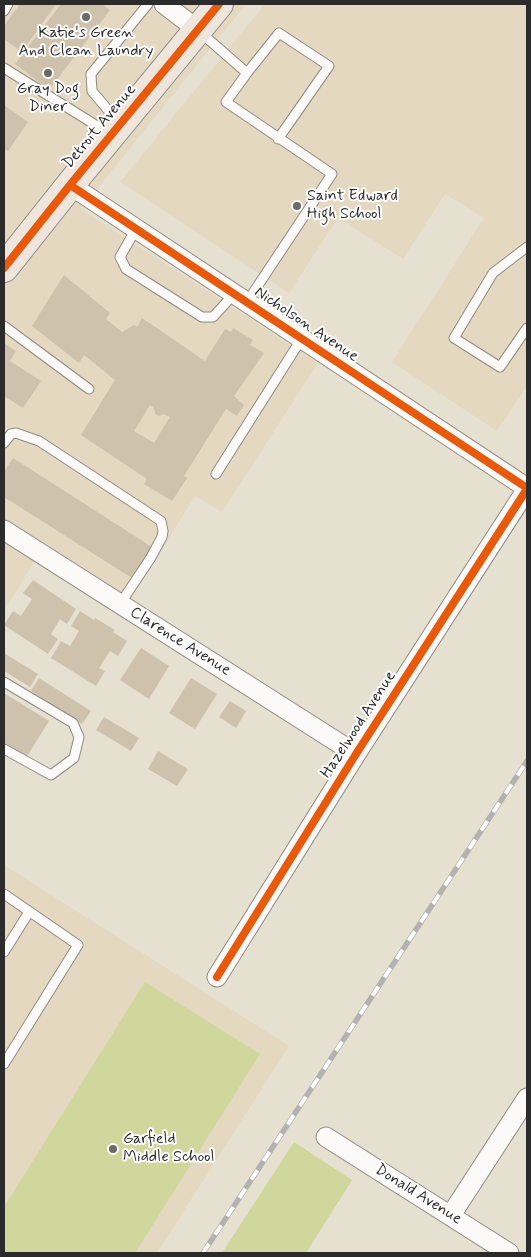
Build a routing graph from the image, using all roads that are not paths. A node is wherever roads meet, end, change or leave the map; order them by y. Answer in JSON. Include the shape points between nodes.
{"nodes":[{"id":1,"x":8,"y":4,"type":"edge"},
{"id":2,"x":148,"y":4,"type":"edge"},
{"id":3,"x":164,"y":4,"type":"edge"},
{"id":4,"x":219,"y":4,"type":"edge"},
{"id":5,"x":4,"y":11,"type":"edge"},
{"id":6,"x":198,"y":30,"type":"junction"},
{"id":7,"x":4,"y":68,"type":"edge"},
{"id":8,"x":247,"y":73,"type":"junction"},
{"id":9,"x":116,"y":130,"type":"junction"},
{"id":10,"x":278,"y":139,"type":"junction"},
{"id":11,"x":70,"y":185,"type":"junction"},
{"id":12,"x":136,"y":228,"type":"junction"},
{"id":13,"x":527,"y":247,"type":"edge"},
{"id":14,"x":4,"y":268,"type":"edge"},
{"id":15,"x":240,"y":298,"type":"junction"},
{"id":16,"x":4,"y":326,"type":"edge"},
{"id":17,"x":527,"y":328,"type":"edge"},
{"id":18,"x":302,"y":338,"type":"junction"},
{"id":19,"x":89,"y":389,"type":"dead end"},
{"id":20,"x":4,"y":443,"type":"edge"},
{"id":21,"x":216,"y":474,"type":"dead end"},
{"id":22,"x":527,"y":488,"type":"edge"},
{"id":23,"x":4,"y":530,"type":"edge"},
{"id":24,"x":120,"y":604,"type":"junction"},
{"id":25,"x":4,"y":682,"type":"edge"},
{"id":26,"x":4,"y":749,"type":"edge"},
{"id":27,"x":356,"y":754,"type":"junction"},
{"id":28,"x":4,"y":894,"type":"edge"},
{"id":29,"x":29,"y":912,"type":"junction"},
{"id":30,"x":4,"y":952,"type":"edge"},
{"id":31,"x":217,"y":977,"type":"dead end"},
{"id":32,"x":4,"y":1064,"type":"edge"},
{"id":33,"x":527,"y":1098,"type":"edge"},
{"id":34,"x":326,"y":1137,"type":"dead end"},
{"id":35,"x":451,"y":1215,"type":"junction"},
{"id":36,"x":509,"y":1253,"type":"edge"}],
"edges":[{"from":1,"to":5,"type":"lane"},
{"from":2,"to":9,"type":"lane","via":[[91,74],[92,91]]},
{"from":3,"to":6,"type":"street"},
{"from":4,"to":6,"type":"main road","name":"Detroit Avenue"},
{"from":6,"to":8,"type":"lane"},
{"from":6,"to":9,"type":"main road","name":"Detroit Avenue"},
{"from":7,"to":9,"type":"lane"},
{"from":8,"to":10,"type":"lane","via":[[226,102]]},
{"from":8,"to":10,"type":"lane","via":[[279,33],[329,66]]},
{"from":9,"to":11,"type":"main road","name":"Detroit Avenue"},
{"from":10,"to":15,"type":"lane","via":[[332,174]]},
{"from":11,"to":12,"type":"street","name":"Nicholson Avenue"},
{"from":11,"to":14,"type":"main road","name":"Detroit Avenue"},
{"from":12,"to":15,"type":"street","name":"Nicholson Avenue"},
{"from":12,"to":15,"type":"lane","via":[[120,257],[126,269],[202,317],[213,317]]},
{"from":13,"to":17,"type":"lane","via":[[494,273],[454,338],[500,367]]},
{"from":15,"to":18,"type":"street","name":"Nicholson Avenue"},
{"from":16,"to":19,"type":"lane"},
{"from":18,"to":21,"type":"lane"},
{"from":18,"to":22,"type":"street","name":"Nicholson Avenue"},
{"from":20,"to":24,"type":"lane","via":[[16,433],[39,441],[161,521],[162,537]]},
{"from":22,"to":27,"type":"street","name":"Hazelwood Avenue"},
{"from":23,"to":24,"type":"street","name":"Clarence Avenue"},
{"from":24,"to":27,"type":"street","name":"Clarence Avenue"},
{"from":25,"to":26,"type":"lane","via":[[73,723],[79,737],[74,758],[51,775]]},
{"from":27,"to":31,"type":"street","name":"Hazelwood Avenue"},
{"from":28,"to":29,"type":"lane"},
{"from":29,"to":30,"type":"lane"},
{"from":29,"to":32,"type":"lane","via":[[78,945]]},
{"from":33,"to":35,"type":"street"},
{"from":34,"to":35,"type":"street","name":"Donald Avenue"},
{"from":35,"to":36,"type":"street","name":"Donald Avenue"}]}
